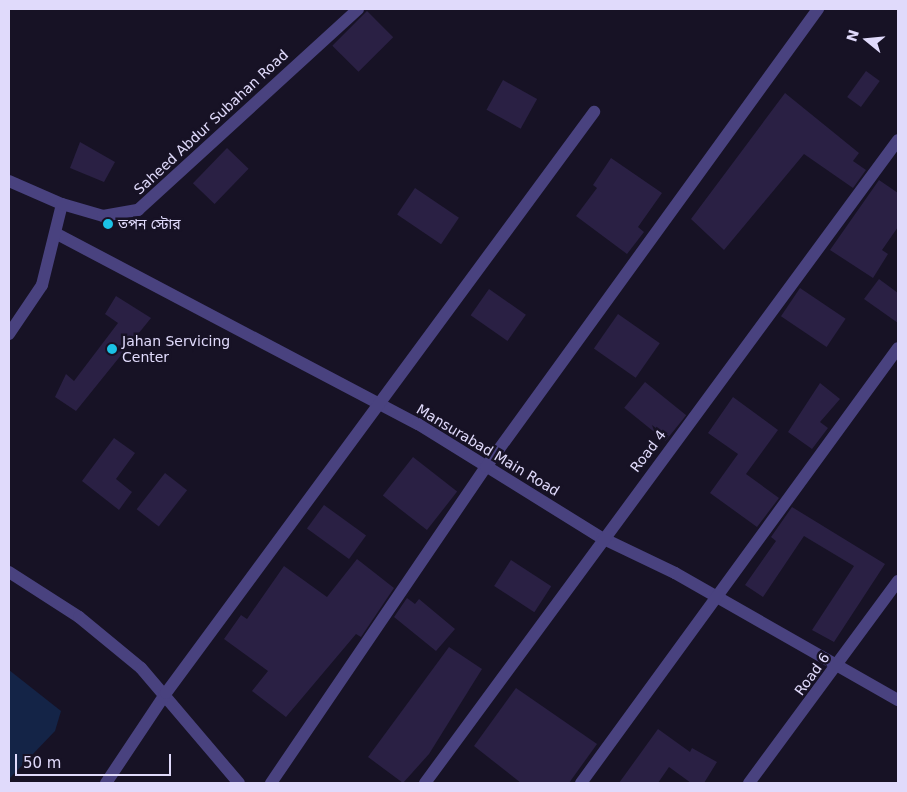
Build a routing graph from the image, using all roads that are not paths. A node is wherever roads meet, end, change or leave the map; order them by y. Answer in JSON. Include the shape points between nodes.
{"nodes":[{"id":1,"x":358,"y":9,"type":"edge"},
{"id":2,"x":818,"y":9,"type":"edge"},
{"id":3,"x":594,"y":112,"type":"dead end"},
{"id":4,"x":898,"y":140,"type":"edge"},
{"id":5,"x":9,"y":180,"type":"edge"},
{"id":6,"x":62,"y":204,"type":"junction"},
{"id":7,"x":57,"y":234,"type":"junction"},
{"id":8,"x":9,"y":334,"type":"edge"},
{"id":9,"x":898,"y":348,"type":"edge"},
{"id":10,"x":380,"y":407,"type":"junction"},
{"id":11,"x":486,"y":466,"type":"junction"},
{"id":12,"x":602,"y":538,"type":"junction"},
{"id":13,"x":9,"y":572,"type":"edge"},
{"id":14,"x":898,"y":581,"type":"edge"},
{"id":15,"x":715,"y":596,"type":"junction"},
{"id":16,"x":836,"y":667,"type":"junction"},
{"id":17,"x":166,"y":693,"type":"junction"},
{"id":18,"x":898,"y":700,"type":"edge"},
{"id":19,"x":106,"y":783,"type":"edge"},
{"id":20,"x":239,"y":783,"type":"edge"},
{"id":21,"x":272,"y":783,"type":"edge"},
{"id":22,"x":425,"y":783,"type":"edge"},
{"id":23,"x":581,"y":783,"type":"edge"},
{"id":24,"x":749,"y":783,"type":"edge"}],
"edges":[{"from":1,"to":6,"type":"street","name":"Saheed Abdur Subahan Road","via":[[138,210],[103,216]]},
{"from":2,"to":11,"type":"street"},
{"from":3,"to":10,"type":"street"},
{"from":4,"to":12,"type":"street","name":"Road 4"},
{"from":5,"to":6,"type":"street","name":"Saheed Abdur Subahan Road"},
{"from":6,"to":7,"type":"street"},
{"from":7,"to":8,"type":"street","via":[[42,285]]},
{"from":7,"to":10,"type":"street","name":"Mansurabad Main Road"},
{"from":9,"to":15,"type":"street","via":[[761,540]]},
{"from":10,"to":11,"type":"street","name":"Mansurabad Main Road","via":[[418,424]]},
{"from":10,"to":17,"type":"street"},
{"from":11,"to":12,"type":"street","name":"Mansurabad Main Road"},
{"from":11,"to":21,"type":"street"},
{"from":12,"to":15,"type":"street","name":"Mansurabad Main Road"},
{"from":12,"to":22,"type":"street","name":"Road 4"},
{"from":13,"to":17,"type":"street","via":[[79,617]]},
{"from":14,"to":16,"type":"street","name":"Road 6"},
{"from":15,"to":16,"type":"street","name":"Mansurabad Main Road"},
{"from":15,"to":23,"type":"street"},
{"from":16,"to":18,"type":"street","name":"Mansurabad Main Road"},
{"from":16,"to":24,"type":"street","name":"Road 6"},
{"from":17,"to":19,"type":"street"},
{"from":17,"to":20,"type":"street"}]}
